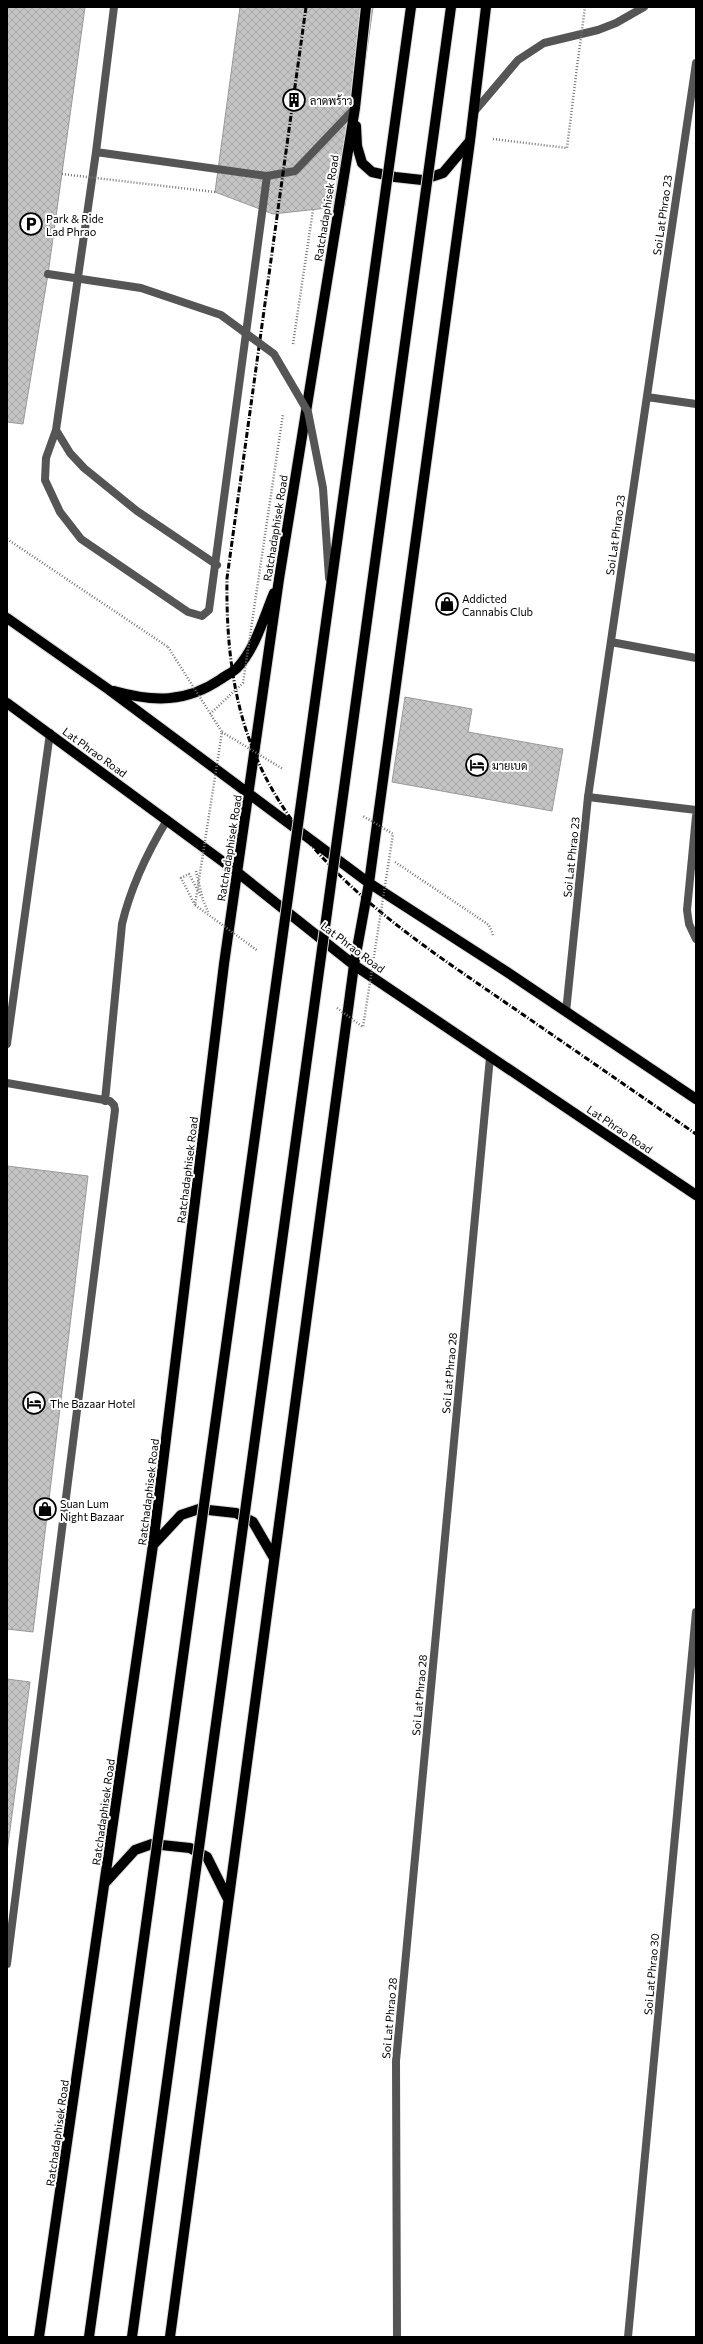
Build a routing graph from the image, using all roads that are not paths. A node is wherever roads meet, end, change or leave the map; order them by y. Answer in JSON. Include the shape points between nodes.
{"nodes":[{"id":1,"x":114,"y":7,"type":"edge"},
{"id":2,"x":366,"y":7,"type":"edge"},
{"id":3,"x":411,"y":7,"type":"edge"},
{"id":4,"x":451,"y":7,"type":"edge"},
{"id":5,"x":486,"y":7,"type":"edge"},
{"id":6,"x":644,"y":7,"type":"edge"},
{"id":7,"x":696,"y":63,"type":"edge"},
{"id":8,"x":355,"y":108,"type":"junction"},
{"id":9,"x":474,"y":112,"type":"junction"},
{"id":10,"x":470,"y":139,"type":"junction"},
{"id":11,"x":96,"y":152,"type":"junction"},
{"id":12,"x":268,"y":176,"type":"junction"},
{"id":13,"x":48,"y":274,"type":"dead end"},
{"id":14,"x":646,"y":397,"type":"junction"},
{"id":15,"x":696,"y":404,"type":"edge"},
{"id":16,"x":56,"y":430,"type":"junction"},
{"id":17,"x":217,"y":565,"type":"junction"},
{"id":18,"x":279,"y":579,"type":"junction"},
{"id":19,"x":330,"y":587,"type":"junction"},
{"id":20,"x":7,"y":618,"type":"edge"},
{"id":21,"x":610,"y":642,"type":"junction"},
{"id":22,"x":696,"y":658,"type":"edge"},
{"id":23,"x":108,"y":689,"type":"junction"},
{"id":24,"x":7,"y":703,"type":"edge"},
{"id":25,"x":50,"y":734,"type":"junction"},
{"id":26,"x":249,"y":795,"type":"junction"},
{"id":27,"x":588,"y":797,"type":"junction"},
{"id":28,"x":696,"y":810,"type":"edge"},
{"id":29,"x":696,"y":816,"type":"edge"},
{"id":30,"x":167,"y":820,"type":"junction"},
{"id":31,"x":237,"y":872,"type":"junction"},
{"id":32,"x":369,"y":883,"type":"junction"},
{"id":33,"x":696,"y":939,"type":"edge"},
{"id":34,"x":354,"y":965,"type":"junction"},
{"id":35,"x":566,"y":1012,"type":"junction"},
{"id":36,"x":7,"y":1044,"type":"edge"},
{"id":37,"x":490,"y":1057,"type":"junction"},
{"id":38,"x":7,"y":1083,"type":"edge"},
{"id":39,"x":696,"y":1099,"type":"edge"},
{"id":40,"x":105,"y":1101,"type":"junction"},
{"id":41,"x":696,"y":1195,"type":"edge"},
{"id":42,"x":153,"y":1545,"type":"junction"},
{"id":43,"x":274,"y":1558,"type":"junction"},
{"id":44,"x":696,"y":1612,"type":"edge"},
{"id":45,"x":105,"y":1883,"type":"junction"},
{"id":46,"x":228,"y":1899,"type":"junction"},
{"id":47,"x":7,"y":1964,"type":"edge"},
{"id":48,"x":39,"y":2337,"type":"edge"},
{"id":49,"x":88,"y":2337,"type":"edge"},
{"id":50,"x":132,"y":2337,"type":"edge"},
{"id":51,"x":170,"y":2337,"type":"edge"},
{"id":52,"x":397,"y":2337,"type":"edge"},
{"id":53,"x":628,"y":2337,"type":"edge"}],
"edges":[{"from":1,"to":11,"type":"street"},
{"from":2,"to":8,"type":"main road","name":"Ratchadaphisek Road"},
{"from":3,"to":19,"type":"main road","bridge":true},
{"from":4,"to":50,"type":"main road","bridge":true},
{"from":5,"to":9,"type":"main road"},
{"from":6,"to":9,"type":"street","via":[[598,30],[544,43],[518,60]]},
{"from":7,"to":14,"type":"street","name":"Soi Lat Phrao 23"},
{"from":8,"to":10,"type":"main road","via":[[357,146],[362,163],[372,172],[422,180],[443,173]]},
{"from":8,"to":12,"type":"street","via":[[295,171]]},
{"from":8,"to":18,"type":"main road","name":"Ratchadaphisek Road"},
{"from":9,"to":10,"type":"main road"},
{"from":10,"to":32,"type":"main road"},
{"from":11,"to":12,"type":"street"},
{"from":11,"to":16,"type":"street"},
{"from":12,"to":17,"type":"street"},
{"from":13,"to":19,"type":"street","bridge":true,"via":[[141,288],[221,315],[274,354],[308,412],[323,488]]},
{"from":14,"to":15,"type":"street"},
{"from":14,"to":21,"type":"street","name":"Soi Lat Phrao 23"},
{"from":16,"to":17,"type":"street","via":[[70,454],[84,468],[137,512]]},
{"from":16,"to":17,"type":"street","via":[[46,458],[45,480],[60,512],[81,539],[188,612],[202,616],[209,610]]},
{"from":18,"to":23,"type":"main road","via":[[253,644],[238,667],[211,686],[174,700],[140,699]]},
{"from":18,"to":26,"type":"main road","name":"Ratchadaphisek Road"},
{"from":19,"to":49,"type":"main road","bridge":true},
{"from":20,"to":23,"type":"main road"},
{"from":21,"to":22,"type":"street"},
{"from":21,"to":27,"type":"street","name":"Soi Lat Phrao 23"},
{"from":23,"to":26,"type":"main road"},
{"from":24,"to":25,"type":"main road","name":"Lat Phrao Road"},
{"from":25,"to":30,"type":"main road","name":"Lat Phrao Road"},
{"from":25,"to":36,"type":"street"},
{"from":26,"to":31,"type":"main road","name":"Ratchadaphisek Road"},
{"from":26,"to":32,"type":"main road"},
{"from":27,"to":28,"type":"street"},
{"from":27,"to":35,"type":"street","name":"Soi Lat Phrao 23"},
{"from":29,"to":33,"type":"street","via":[[687,910],[689,924]]},
{"from":30,"to":31,"type":"main road","name":"Lat Phrao Road"},
{"from":30,"to":40,"type":"street","via":[[147,853],[125,909]]},
{"from":31,"to":34,"type":"main road","name":"Lat Phrao Road"},
{"from":31,"to":42,"type":"main road","name":"Ratchadaphisek Road"},
{"from":32,"to":34,"type":"main road"},
{"from":32,"to":35,"type":"main road"},
{"from":34,"to":37,"type":"main road","name":"Lat Phrao Road"},
{"from":34,"to":43,"type":"main road"},
{"from":35,"to":39,"type":"main road"},
{"from":37,"to":41,"type":"main road","name":"Lat Phrao Road"},
{"from":37,"to":52,"type":"street","name":"Soi Lat Phrao 28","via":[[396,2060]]},
{"from":38,"to":40,"type":"street"},
{"from":40,"to":47,"type":"street","via":[[114,1105],[114,1123]]},
{"from":42,"to":43,"type":"main road","via":[[181,1515],[199,1509],[236,1513],[253,1522]]},
{"from":42,"to":45,"type":"main road","name":"Ratchadaphisek Road"},
{"from":43,"to":46,"type":"main road"},
{"from":44,"to":53,"type":"street","name":"Soi Lat Phrao 30"},
{"from":45,"to":46,"type":"main road","via":[[135,1850],[152,1844],[190,1848],[207,1857]]},
{"from":45,"to":48,"type":"main road","name":"Ratchadaphisek Road"},
{"from":46,"to":51,"type":"main road"}]}
